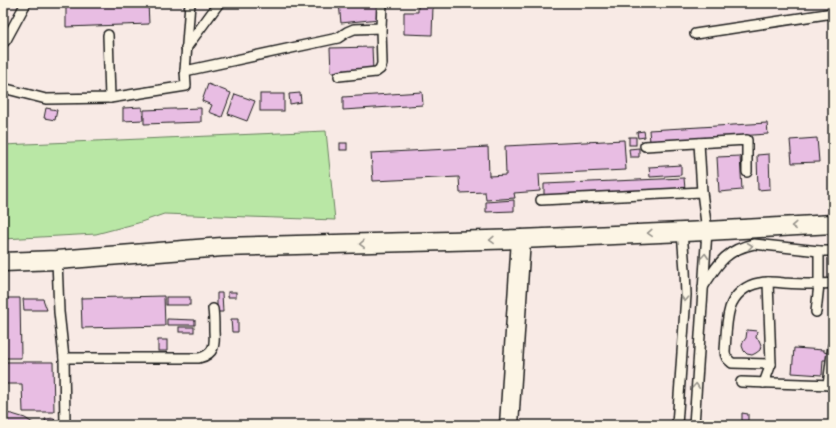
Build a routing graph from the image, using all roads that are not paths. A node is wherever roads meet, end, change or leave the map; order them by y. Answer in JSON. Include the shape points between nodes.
{"nodes":[{"id":1,"x":26,"y":3,"type":"edge"},
{"id":2,"x":190,"y":3,"type":"edge"},
{"id":3,"x":219,"y":3,"type":"edge"},
{"id":4,"x":382,"y":3,"type":"edge"},
{"id":5,"x":833,"y":13,"type":"edge"},
{"id":6,"x":381,"y":28,"type":"junction"},
{"id":7,"x":695,"y":34,"type":"dead end"},
{"id":8,"x":108,"y":35,"type":"dead end"},
{"id":9,"x":3,"y":43,"type":"edge"},
{"id":10,"x":186,"y":48,"type":"junction"},
{"id":11,"x":184,"y":71,"type":"junction"},
{"id":12,"x":340,"y":76,"type":"dead end"},
{"id":13,"x":3,"y":88,"type":"edge"},
{"id":14,"x":110,"y":98,"type":"junction"},
{"id":15,"x":699,"y":143,"type":"junction"},
{"id":16,"x":645,"y":146,"type":"dead end"},
{"id":17,"x":747,"y":172,"type":"dead end"},
{"id":18,"x":702,"y":192,"type":"junction"},
{"id":19,"x":541,"y":200,"type":"dead end"},
{"id":20,"x":833,"y":224,"type":"edge"},
{"id":21,"x":707,"y":231,"type":"junction"},
{"id":22,"x":682,"y":232,"type":"junction"},
{"id":23,"x":521,"y":239,"type":"junction"},
{"id":24,"x":819,"y":251,"type":"junction"},
{"id":25,"x":833,"y":251,"type":"edge"},
{"id":26,"x":57,"y":260,"type":"junction"},
{"id":27,"x":3,"y":262,"type":"edge"},
{"id":28,"x":768,"y":282,"type":"junction"},
{"id":29,"x":833,"y":283,"type":"edge"},
{"id":30,"x":818,"y":284,"type":"junction"},
{"id":31,"x":702,"y":288,"type":"junction"},
{"id":32,"x":213,"y":309,"type":"dead end"},
{"id":33,"x":816,"y":312,"type":"dead end"},
{"id":34,"x":833,"y":346,"type":"edge"},
{"id":35,"x":64,"y":358,"type":"junction"},
{"id":36,"x":771,"y":364,"type":"junction"},
{"id":37,"x":741,"y":382,"type":"dead end"},
{"id":38,"x":764,"y":383,"type":"junction"},
{"id":39,"x":830,"y":385,"type":"edge"},
{"id":40,"x":65,"y":425,"type":"edge"},
{"id":41,"x":508,"y":425,"type":"edge"},
{"id":42,"x":677,"y":425,"type":"edge"},
{"id":43,"x":694,"y":425,"type":"edge"}],
"edges":[{"from":1,"to":9,"type":"lane"},
{"from":2,"to":10,"type":"lane"},
{"from":3,"to":10,"type":"lane"},
{"from":4,"to":6,"type":"lane"},
{"from":5,"to":7,"type":"lane"},
{"from":6,"to":11,"type":"lane","via":[[354,29],[338,38]]},
{"from":6,"to":12,"type":"lane","via":[[380,69],[371,73]]},
{"from":8,"to":14,"type":"lane"},
{"from":10,"to":11,"type":"lane"},
{"from":11,"to":14,"type":"lane","via":[[186,86]]},
{"from":13,"to":14,"type":"lane","via":[[46,99]]},
{"from":15,"to":16,"type":"lane"},
{"from":15,"to":17,"type":"lane","via":[[747,140]]},
{"from":15,"to":18,"type":"lane"},
{"from":18,"to":19,"type":"lane"},
{"from":18,"to":21,"type":"lane"},
{"from":20,"to":21,"type":"street","one_way":true},
{"from":21,"to":22,"type":"street"},
{"from":31,"to":21,"type":"lane","one_way":true},
{"from":22,"to":23,"type":"street","one_way":true},
{"from":22,"to":42,"type":"lane","one_way":true,"via":[[686,295]]},
{"from":23,"to":26,"type":"street","one_way":true,"via":[[222,247]]},
{"from":23,"to":41,"type":"street"},
{"from":24,"to":25,"type":"lane"},
{"from":24,"to":30,"type":"lane"},
{"from":31,"to":24,"type":"lane","one_way":true,"via":[[725,257],[744,246],[754,244]]},
{"from":26,"to":27,"type":"street"},
{"from":26,"to":35,"type":"lane"},
{"from":28,"to":30,"type":"lane"},
{"from":28,"to":36,"type":"lane"},
{"from":28,"to":36,"type":"lane","via":[[749,286],[735,298],[728,316],[725,356],[732,363]]},
{"from":29,"to":30,"type":"lane"},
{"from":30,"to":33,"type":"lane"},
{"from":43,"to":31,"type":"lane","one_way":true},
{"from":32,"to":35,"type":"lane","via":[[214,347],[206,356],[200,358]]},
{"from":34,"to":39,"type":"lane"},
{"from":35,"to":40,"type":"lane"},
{"from":36,"to":38,"type":"lane"},
{"from":37,"to":38,"type":"lane"},
{"from":38,"to":39,"type":"lane"}]}
